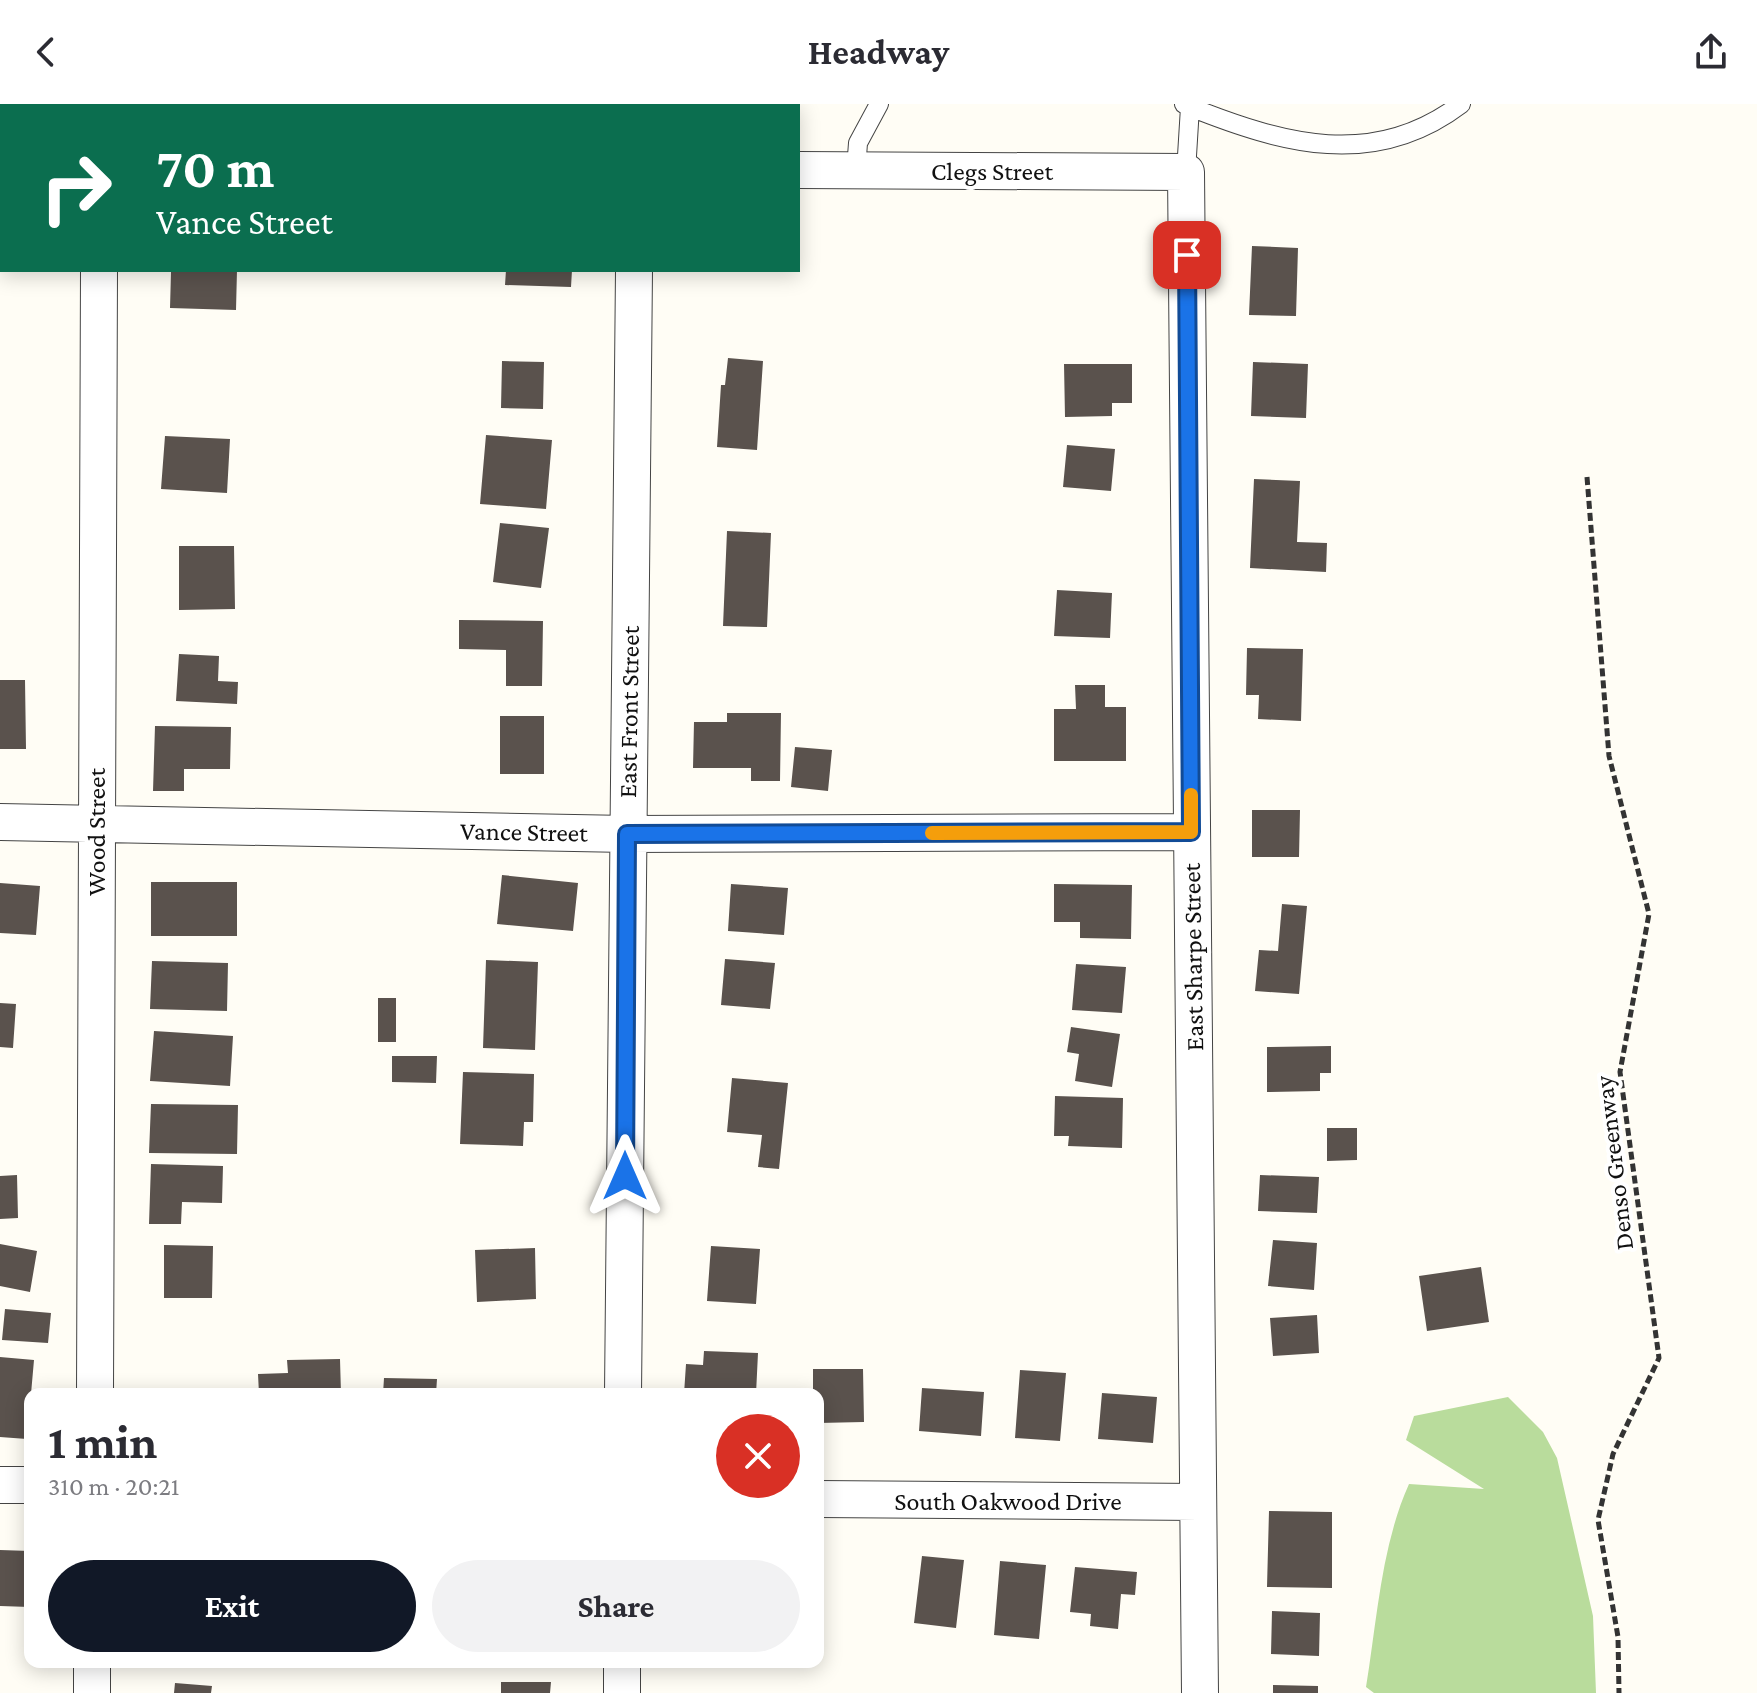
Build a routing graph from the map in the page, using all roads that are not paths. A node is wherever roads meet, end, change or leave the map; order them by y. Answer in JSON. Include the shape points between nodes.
{"nodes":[{"id":1,"x":879,"y":104,"type":"edge"},
{"id":2,"x":1461,"y":104,"type":"edge"},
{"id":3,"x":1187,"y":106,"type":"edge"},
{"id":4,"x":800,"y":170,"type":"edge"},
{"id":5,"x":856,"y":170,"type":"junction"},
{"id":6,"x":1186,"y":172,"type":"junction"},
{"id":7,"x":99,"y":272,"type":"edge"},
{"id":8,"x":634,"y":272,"type":"edge"},
{"id":9,"x":0,"y":822,"type":"edge"},
{"id":10,"x":95,"y":823,"type":"junction"},
{"id":11,"x":1191,"y":832,"type":"junction"},
{"id":12,"x":627,"y":834,"type":"junction"},
{"id":13,"x":95,"y":1388,"type":"edge"},
{"id":14,"x":623,"y":1388,"type":"edge"},
{"id":15,"x":0,"y":1485,"type":"edge"},
{"id":16,"x":24,"y":1485,"type":"edge"},
{"id":17,"x":824,"y":1499,"type":"edge"},
{"id":18,"x":1198,"y":1502,"type":"junction"},
{"id":19,"x":92,"y":1668,"type":"edge"},
{"id":20,"x":622,"y":1668,"type":"edge"},
{"id":21,"x":92,"y":1693,"type":"edge"},
{"id":22,"x":622,"y":1693,"type":"edge"},
{"id":23,"x":1200,"y":1693,"type":"edge"}],
"edges":[{"from":1,"to":5,"type":"lane","via":[[858,143]]},
{"from":2,"to":3,"type":"lane","via":[[1411,133],[1370,145],[1330,146],[1239,126]]},
{"from":3,"to":6,"type":"lane"},
{"from":4,"to":5,"type":"street","name":"Clegs Street"},
{"from":5,"to":6,"type":"street","name":"Clegs Street"},
{"from":6,"to":11,"type":"street","name":"East Sharpe Street"},
{"from":7,"to":10,"type":"street","name":"Wood Street"},
{"from":8,"to":12,"type":"street","name":"East Front Street"},
{"from":9,"to":10,"type":"street","name":"Vance Street"},
{"from":10,"to":12,"type":"street","name":"Vance Street"},
{"from":10,"to":13,"type":"street","name":"Wood Street"},
{"from":11,"to":12,"type":"street","name":"Vance Street"},
{"from":11,"to":18,"type":"street","name":"East Sharpe Street"},
{"from":12,"to":14,"type":"street","name":"East Front Street"},
{"from":15,"to":16,"type":"street"},
{"from":17,"to":18,"type":"street","name":"South Oakwood Drive"},
{"from":18,"to":23,"type":"street","name":"East Sharpe Street"},
{"from":19,"to":21,"type":"street"},
{"from":20,"to":22,"type":"street"}]}
